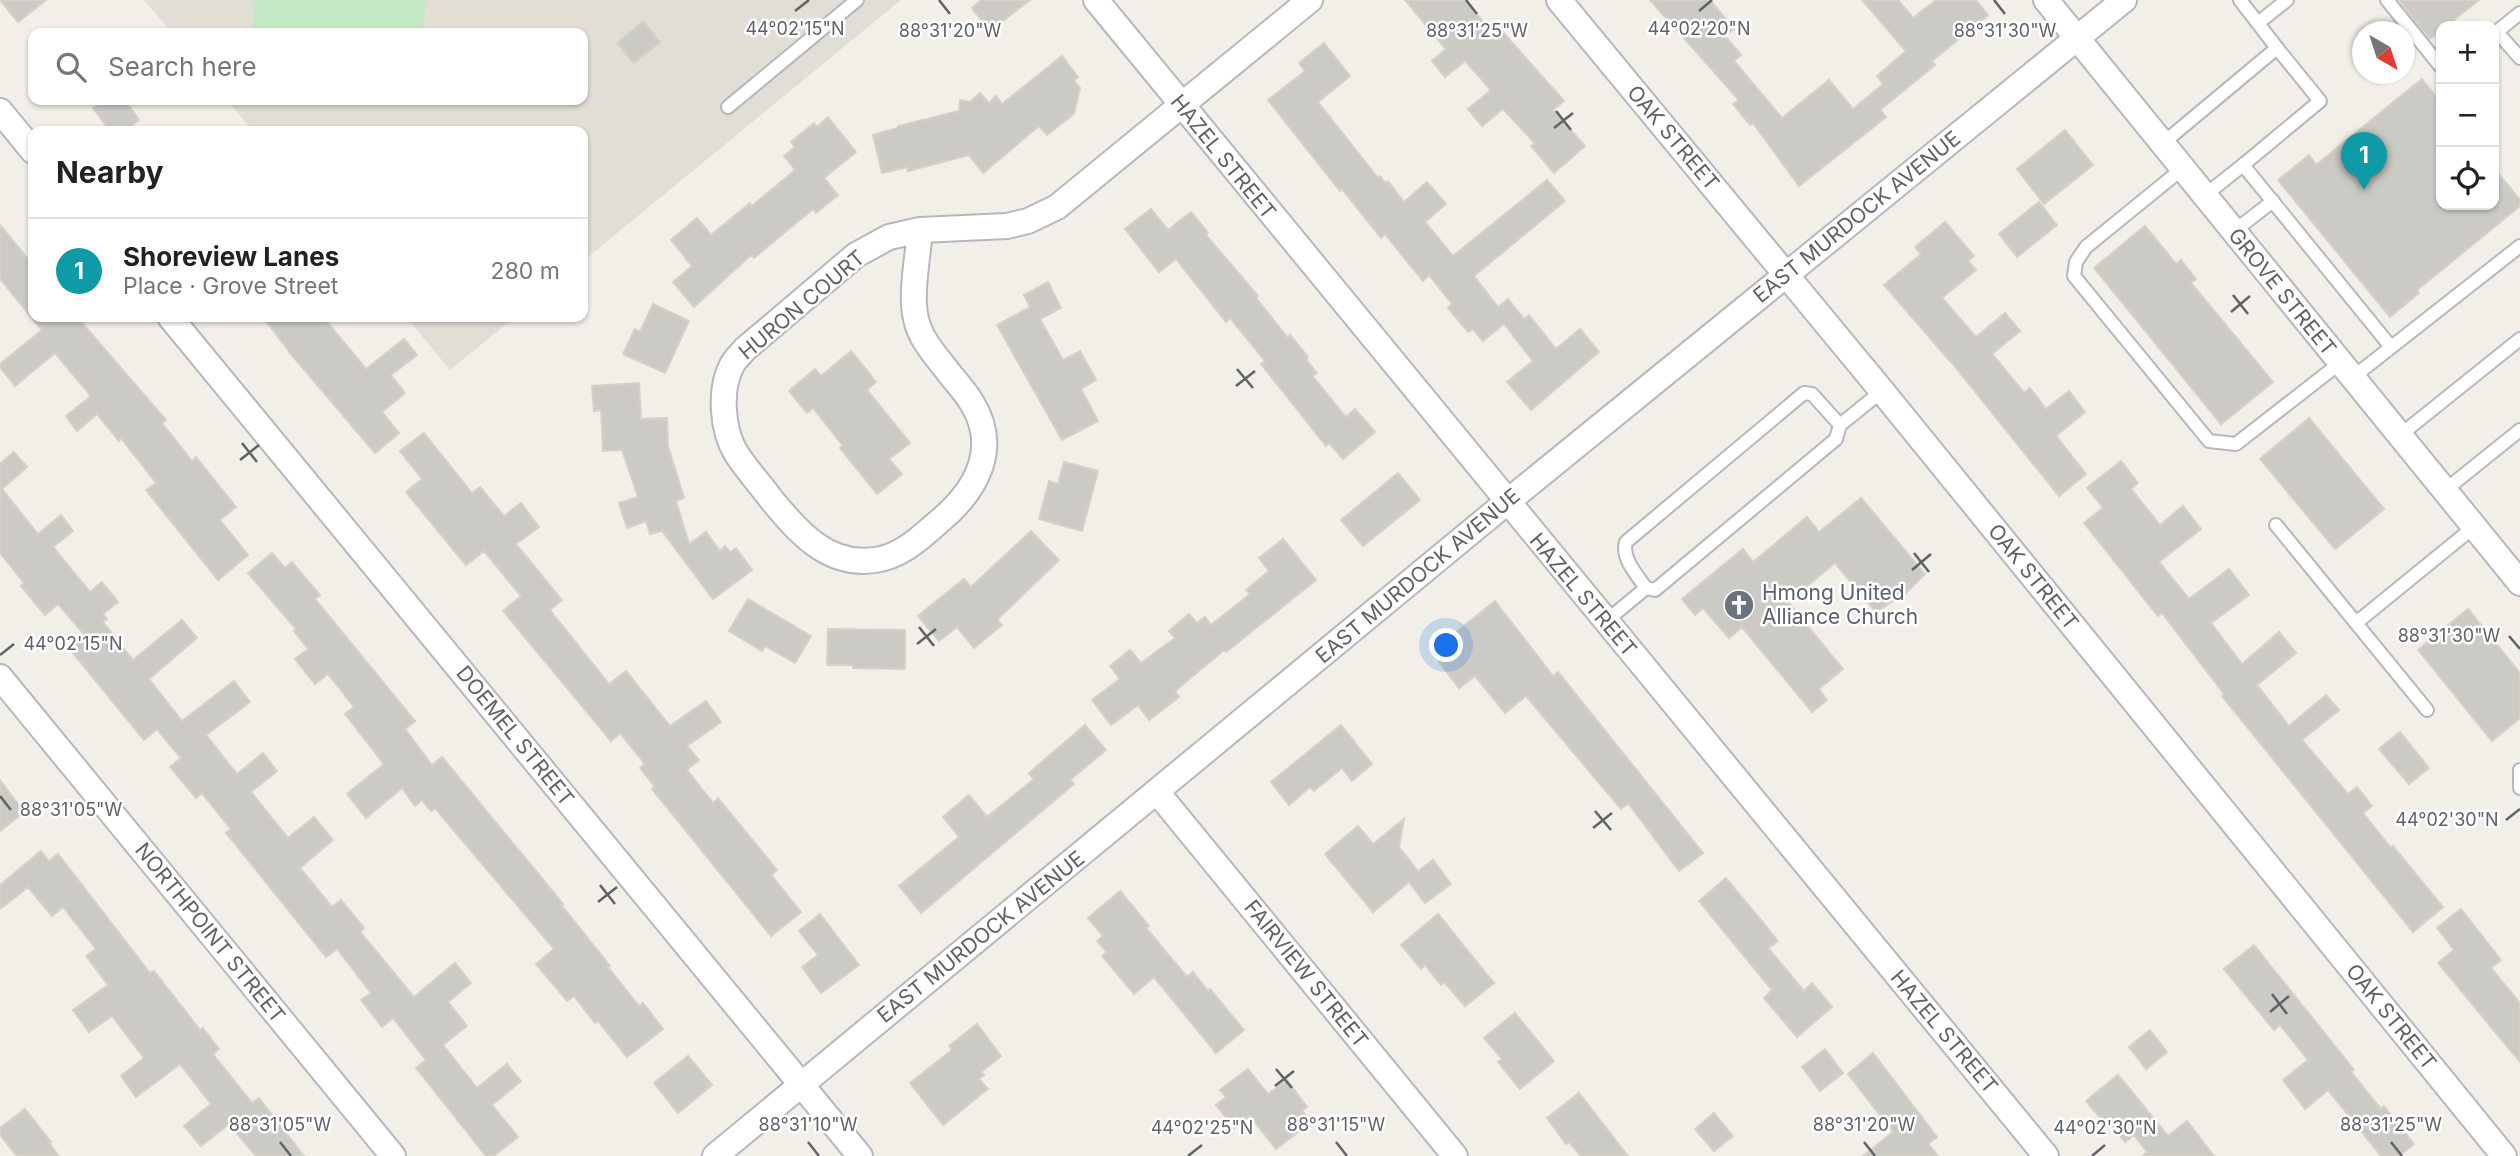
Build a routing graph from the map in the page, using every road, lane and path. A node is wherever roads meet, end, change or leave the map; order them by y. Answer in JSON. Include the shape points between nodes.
{"nodes":[{"id":1,"x":857,"y":0,"type":"edge"},
{"id":2,"x":1096,"y":0,"type":"edge"},
{"id":3,"x":1310,"y":0,"type":"edge"},
{"id":4,"x":1559,"y":0,"type":"edge"},
{"id":5,"x":2046,"y":0,"type":"edge"},
{"id":6,"x":2124,"y":0,"type":"edge"},
{"id":7,"x":2239,"y":0,"type":"edge"},
{"id":8,"x":2287,"y":0,"type":"edge"},
{"id":9,"x":2387,"y":0,"type":"edge"},
{"id":10,"x":2520,"y":13,"type":"edge"},
{"id":11,"x":2258,"y":23,"type":"junction"},
{"id":12,"x":2499,"y":30,"type":"edge"},
{"id":13,"x":2499,"y":37,"type":"edge"},
{"id":14,"x":2078,"y":38,"type":"junction"},
{"id":15,"x":2277,"y":48,"type":"junction"},
{"id":16,"x":2520,"y":58,"type":"edge"},
{"id":17,"x":2436,"y":61,"type":"edge"},
{"id":18,"x":1180,"y":104,"type":"junction"},
{"id":19,"x":728,"y":107,"type":"dead end"},
{"id":20,"x":0,"y":111,"type":"edge"},
{"id":21,"x":2162,"y":144,"type":"junction"},
{"id":22,"x":28,"y":145,"type":"edge"},
{"id":23,"x":2243,"y":165,"type":"junction"},
{"id":24,"x":2182,"y":169,"type":"junction"},
{"id":25,"x":2204,"y":196,"type":"junction"},
{"id":26,"x":2273,"y":201,"type":"junction"},
{"id":27,"x":920,"y":230,"type":"junction"},
{"id":28,"x":2234,"y":232,"type":"junction"},
{"id":29,"x":2520,"y":246,"type":"edge"},
{"id":30,"x":1786,"y":274,"type":"junction"},
{"id":31,"x":174,"y":322,"type":"edge"},
{"id":32,"x":2520,"y":339,"type":"edge"},
{"id":33,"x":2391,"y":347,"type":"junction"},
{"id":34,"x":2346,"y":370,"type":"junction"},
{"id":35,"x":1882,"y":391,"type":"junction"},
{"id":36,"x":1840,"y":425,"type":"junction"},
{"id":37,"x":2520,"y":430,"type":"edge"},
{"id":38,"x":2399,"y":436,"type":"junction"},
{"id":39,"x":2444,"y":491,"type":"junction"},
{"id":40,"x":1507,"y":502,"type":"junction"},
{"id":41,"x":2276,"y":525,"type":"dead end"},
{"id":42,"x":2474,"y":527,"type":"junction"},
{"id":43,"x":2519,"y":579,"type":"edge"},
{"id":44,"x":1646,"y":588,"type":"junction"},
{"id":45,"x":1605,"y":622,"type":"junction"},
{"id":46,"x":2356,"y":623,"type":"junction"},
{"id":47,"x":0,"y":677,"type":"edge"},
{"id":48,"x":2427,"y":710,"type":"dead end"},
{"id":49,"x":2520,"y":770,"type":"edge"},
{"id":50,"x":2520,"y":788,"type":"edge"},
{"id":51,"x":1157,"y":792,"type":"junction"},
{"id":52,"x":801,"y":1085,"type":"junction"},
{"id":53,"x":393,"y":1156,"type":"edge"},
{"id":54,"x":715,"y":1156,"type":"edge"},
{"id":55,"x":860,"y":1156,"type":"edge"},
{"id":56,"x":1455,"y":1156,"type":"edge"},
{"id":57,"x":2046,"y":1156,"type":"edge"},
{"id":58,"x":2504,"y":1156,"type":"edge"}],
"edges":[{"from":1,"to":19,"type":"lane"},
{"from":2,"to":18,"type":"street","name":"HAZEL STREET"},
{"from":3,"to":18,"type":"street","name":"HURON COURT"},
{"from":4,"to":30,"type":"street","name":"OAK STREET"},
{"from":5,"to":14,"type":"street","name":"GROVE STREET"},
{"from":6,"to":14,"type":"street","name":"EAST MURDOCK AVENUE"},
{"from":7,"to":11,"type":"lane"},
{"from":8,"to":11,"type":"lane"},
{"from":9,"to":17,"type":"lane"},
{"from":10,"to":12,"type":"lane"},
{"from":11,"to":15,"type":"lane"},
{"from":13,"to":16,"type":"lane"},
{"from":14,"to":21,"type":"street","name":"GROVE STREET"},
{"from":14,"to":30,"type":"street","name":"EAST MURDOCK AVENUE"},
{"from":15,"to":21,"type":"lane"},
{"from":15,"to":23,"type":"lane","via":[[2320,101]]},
{"from":18,"to":27,"type":"street","name":"HURON COURT","via":[[1043,214],[1007,226]]},
{"from":18,"to":40,"type":"street","name":"HAZEL STREET"},
{"from":20,"to":22,"type":"street"},
{"from":21,"to":24,"type":"street","name":"GROVE STREET"},
{"from":23,"to":25,"type":"lane"},
{"from":23,"to":26,"type":"lane"},
{"from":24,"to":25,"type":"street","name":"GROVE STREET"},
{"from":24,"to":34,"type":"lane","via":[[2086,247],[2076,262],[2074,276],[2209,441],[2236,444]]},
{"from":25,"to":28,"type":"street","name":"GROVE STREET"},
{"from":26,"to":28,"type":"lane"},
{"from":26,"to":33,"type":"lane"},
{"from":27,"to":27,"type":"street","name":"HURON COURT","via":[[889,237],[856,256],[745,349],[731,366],[725,386],[727,427],[734,451],[747,468],[802,536],[820,549],[861,561],[877,560],[910,546],[965,497],[984,458],[979,418],[916,321]]},
{"from":28,"to":34,"type":"street","name":"GROVE STREET"},
{"from":29,"to":33,"type":"lane"},
{"from":30,"to":35,"type":"street","name":"OAK STREET"},
{"from":30,"to":40,"type":"street","name":"EAST MURDOCK AVENUE"},
{"from":31,"to":52,"type":"street","name":"DOEMEL STREET"},
{"from":32,"to":38,"type":"lane"},
{"from":33,"to":34,"type":"lane"},
{"from":34,"to":38,"type":"street","name":"GROVE STREET"},
{"from":35,"to":36,"type":"lane"},
{"from":35,"to":58,"type":"street","name":"OAK STREET"},
{"from":36,"to":44,"type":"lane","via":[[1836,439],[1655,590]]},
{"from":36,"to":44,"type":"lane","via":[[1804,393],[1626,542],[1626,557]]},
{"from":37,"to":39,"type":"lane"},
{"from":38,"to":39,"type":"street","name":"GROVE STREET"},
{"from":39,"to":42,"type":"street","name":"GROVE STREET"},
{"from":40,"to":45,"type":"street","name":"HAZEL STREET"},
{"from":40,"to":51,"type":"street","name":"EAST MURDOCK AVENUE"},
{"from":41,"to":46,"type":"lane"},
{"from":42,"to":43,"type":"street","name":"GROVE STREET"},
{"from":42,"to":46,"type":"lane"},
{"from":44,"to":45,"type":"lane"},
{"from":45,"to":57,"type":"street","name":"HAZEL STREET"},
{"from":46,"to":48,"type":"lane"},
{"from":47,"to":53,"type":"street","name":"NORTHPOINT STREET"},
{"from":49,"to":50,"type":"lane"},
{"from":51,"to":52,"type":"street","name":"EAST MURDOCK AVENUE"},
{"from":51,"to":56,"type":"street","name":"FAIRVIEW STREET"},
{"from":52,"to":54,"type":"street","name":"EAST MURDOCK AVENUE"},
{"from":52,"to":55,"type":"street","name":"DOEMEL STREET"}]}
